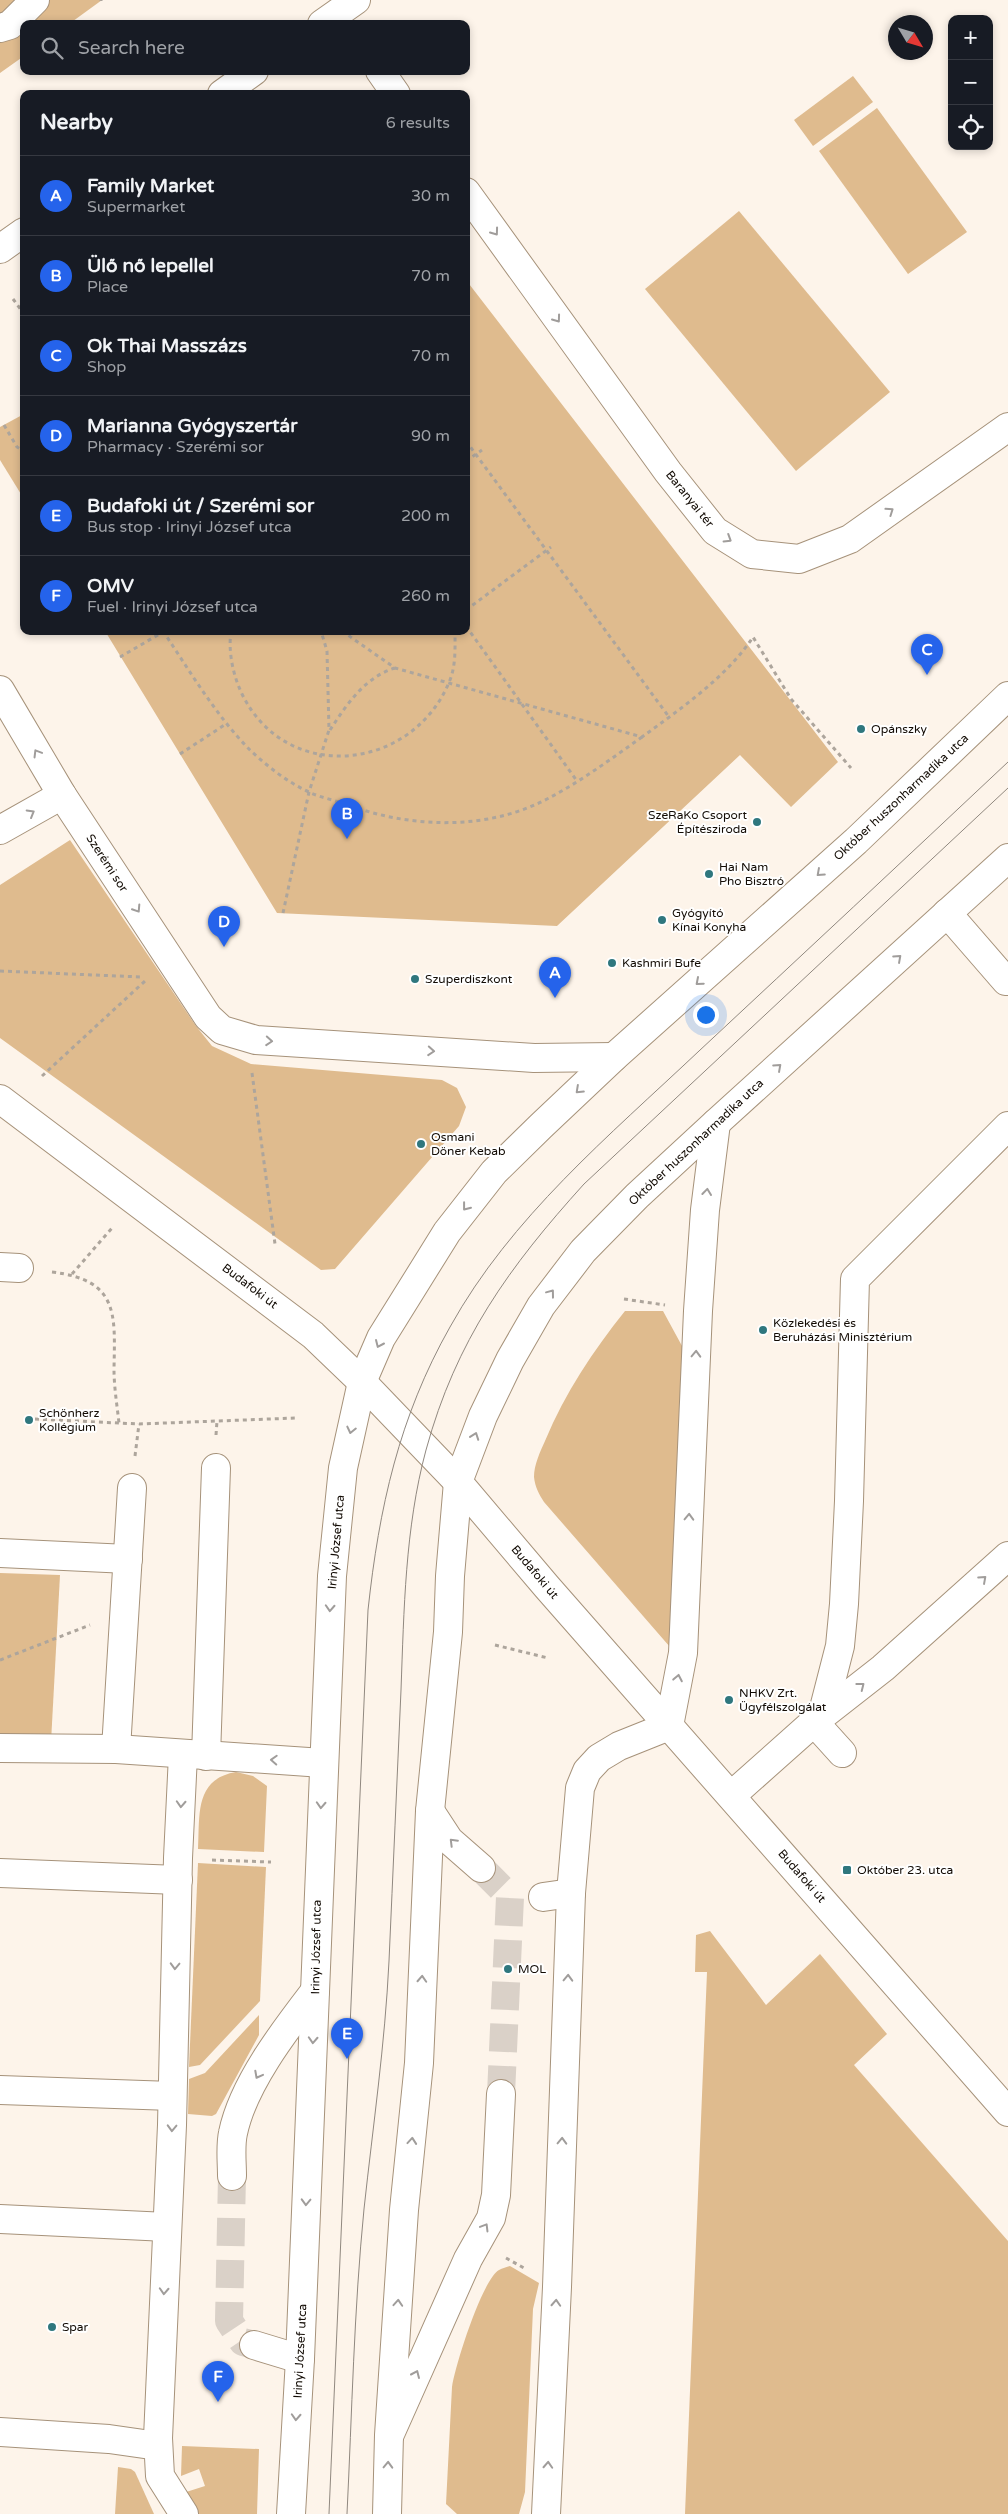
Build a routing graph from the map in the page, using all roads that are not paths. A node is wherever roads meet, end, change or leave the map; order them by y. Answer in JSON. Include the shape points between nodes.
{"nodes":[{"id":1,"x":35,"y":0,"type":"edge"},
{"id":2,"x":0,"y":28,"type":"edge"},
{"id":3,"x":248,"y":75,"type":"edge"},
{"id":4,"x":383,"y":75,"type":"edge"},
{"id":5,"x":228,"y":90,"type":"edge"},
{"id":6,"x":393,"y":90,"type":"edge"},
{"id":7,"x":470,"y":198,"type":"edge"},
{"id":8,"x":20,"y":235,"type":"edge"},
{"id":9,"x":0,"y":249,"type":"edge"},
{"id":10,"x":1008,"y":427,"type":"edge"},
{"id":11,"x":0,"y":690,"type":"edge"},
{"id":12,"x":1008,"y":696,"type":"edge"},
{"id":13,"x":62,"y":795,"type":"junction"},
{"id":14,"x":0,"y":830,"type":"edge"},
{"id":15,"x":1008,"y":858,"type":"edge"},
{"id":16,"x":947,"y":913,"type":"junction"},
{"id":17,"x":1006,"y":981,"type":"dead end"},
{"id":18,"x":614,"y":1057,"type":"junction"},
{"id":19,"x":0,"y":1099,"type":"edge"},
{"id":20,"x":716,"y":1123,"type":"junction"},
{"id":21,"x":1008,"y":1126,"type":"edge"},
{"id":22,"x":362,"y":1382,"type":"junction"},
{"id":23,"x":216,"y":1468,"type":"dead end"},
{"id":24,"x":458,"y":1482,"type":"junction"},
{"id":25,"x":132,"y":1488,"type":"dead end"},
{"id":26,"x":0,"y":1553,"type":"edge"},
{"id":27,"x":1008,"y":1556,"type":"edge"},
{"id":28,"x":128,"y":1559,"type":"junction"},
{"id":29,"x":818,"y":1719,"type":"junction"},
{"id":30,"x":669,"y":1726,"type":"junction"},
{"id":31,"x":0,"y":1748,"type":"edge"},
{"id":32,"x":116,"y":1749,"type":"junction"},
{"id":33,"x":842,"y":1753,"type":"dead end"},
{"id":34,"x":194,"y":1756,"type":"junction"},
{"id":35,"x":323,"y":1762,"type":"junction"},
{"id":36,"x":732,"y":1795,"type":"junction"},
{"id":37,"x":430,"y":1811,"type":"junction"},
{"id":38,"x":481,"y":1868,"type":"tunnel mouth"},
{"id":39,"x":178,"y":1869,"type":"junction"},
{"id":40,"x":0,"y":1874,"type":"edge"},
{"id":41,"x":571,"y":1893,"type":"junction"},
{"id":42,"x":542,"y":1897,"type":"dead end"},
{"id":43,"x":315,"y":1991,"type":"junction"},
{"id":44,"x":0,"y":2090,"type":"edge"},
{"id":45,"x":501,"y":2094,"type":"tunnel mouth"},
{"id":46,"x":172,"y":2096,"type":"junction"},
{"id":47,"x":1008,"y":2112,"type":"edge"},
{"id":48,"x":232,"y":2176,"type":"tunnel mouth"},
{"id":49,"x":0,"y":2219,"type":"edge"},
{"id":50,"x":167,"y":2227,"type":"junction"},
{"id":51,"x":254,"y":2345,"type":"tunnel mouth"},
{"id":52,"x":300,"y":2358,"type":"junction"},
{"id":53,"x":0,"y":2432,"type":"edge"},
{"id":54,"x":389,"y":2435,"type":"junction"},
{"id":55,"x":158,"y":2446,"type":"junction"},
{"id":56,"x":184,"y":2514,"type":"edge"},
{"id":57,"x":291,"y":2514,"type":"edge"},
{"id":58,"x":387,"y":2514,"type":"edge"},
{"id":59,"x":546,"y":2514,"type":"edge"}],
"edges":[{"from":1,"to":2,"type":"main road","via":[[10,25]]},
{"from":3,"to":5,"type":"main road"},
{"from":4,"to":6,"type":"main road"},
{"from":7,"to":10,"type":"main road","name":"Baranyai tér","one_way":true,"via":[[668,472],[715,531],[752,554],[799,559],[850,539]]},
{"from":8,"to":9,"type":"main road"},
{"from":13,"to":11,"type":"main road","name":"Szerémi sor","one_way":true},
{"from":12,"to":18,"type":"main road","name":"Október huszonharmadika utca","one_way":true,"via":[[856,841]]},
{"from":14,"to":13,"type":"main road","one_way":true},
{"from":13,"to":18,"type":"main road","name":"Szerémi sor","one_way":true,"via":[[208,1017],[222,1030],[248,1038],[534,1058]]},
{"from":15,"to":16,"type":"main road","name":"Október huszonharmadika utca"},
{"from":16,"to":17,"type":"main road"},
{"from":20,"to":16,"type":"main road","name":"Október huszonharmadika utca","one_way":true},
{"from":18,"to":22,"type":"main road","name":"Október huszonharmadika utca","one_way":true,"via":[[494,1172],[447,1232],[381,1338]]},
{"from":19,"to":22,"type":"main road","name":"Budafoki út","via":[[313,1335]]},
{"from":24,"to":20,"type":"main road","name":"Október huszonharmadika utca","one_way":true,"via":[[482,1416],[541,1306],[583,1251]]},
{"from":30,"to":20,"type":"main road","one_way":true,"via":[[683,1653],[698,1311],[705,1210]]},
{"from":21,"to":29,"type":"main road","via":[[855,1279],[849,1501],[840,1646]]},
{"from":22,"to":24,"type":"main road","name":"Budafoki út"},
{"from":22,"to":35,"type":"main road","name":"Irinyi József utca","one_way":true,"via":[[343,1468],[332,1576]]},
{"from":23,"to":34,"type":"main road"},
{"from":24,"to":30,"type":"main road","name":"Budafoki út"},
{"from":24,"to":37,"type":"main road","via":[[448,1632]]},
{"from":25,"to":28,"type":"main road"},
{"from":26,"to":28,"type":"main road"},
{"from":29,"to":27,"type":"main road","one_way":true,"via":[[883,1668]]},
{"from":28,"to":32,"type":"main road"},
{"from":29,"to":33,"type":"main road"},
{"from":29,"to":36,"type":"main road"},
{"from":30,"to":36,"type":"main road","name":"Budafoki út"},
{"from":30,"to":41,"type":"main road","via":[[619,1746],[587,1771],[579,1795]]},
{"from":31,"to":32,"type":"main road"},
{"from":32,"to":34,"type":"main road"},
{"from":35,"to":34,"type":"main road","one_way":true},
{"from":34,"to":39,"type":"main road","one_way":true},
{"from":35,"to":43,"type":"main road","name":"Irinyi József utca","one_way":true},
{"from":36,"to":47,"type":"main road","name":"Budafoki út"},
{"from":38,"to":37,"type":"main road","one_way":true,"via":[[449,1840]]},
{"from":54,"to":37,"type":"main road","one_way":true,"via":[[404,2210],[419,2062]]},
{"from":39,"to":40,"type":"main road"},
{"from":39,"to":46,"type":"main road","one_way":true},
{"from":41,"to":42,"type":"main road"},
{"from":59,"to":41,"type":"main road","one_way":true},
{"from":43,"to":48,"type":"main road","one_way":true,"via":[[278,2039],[242,2106],[233,2134]]},
{"from":43,"to":52,"type":"main road","name":"Irinyi József utca","one_way":true},
{"from":44,"to":46,"type":"main road"},
{"from":54,"to":45,"type":"main road","one_way":true,"via":[[468,2259],[491,2218],[496,2195]]},
{"from":46,"to":50,"type":"main road","one_way":true},
{"from":49,"to":50,"type":"main road"},
{"from":50,"to":55,"type":"main road","one_way":true},
{"from":51,"to":52,"type":"main road"},
{"from":52,"to":57,"type":"main road","name":"Irinyi József utca","one_way":true},
{"from":53,"to":55,"type":"main road","via":[[109,2439]]},
{"from":58,"to":54,"type":"main road","one_way":true},
{"from":55,"to":56,"type":"main road","via":[[160,2476]]}]}
